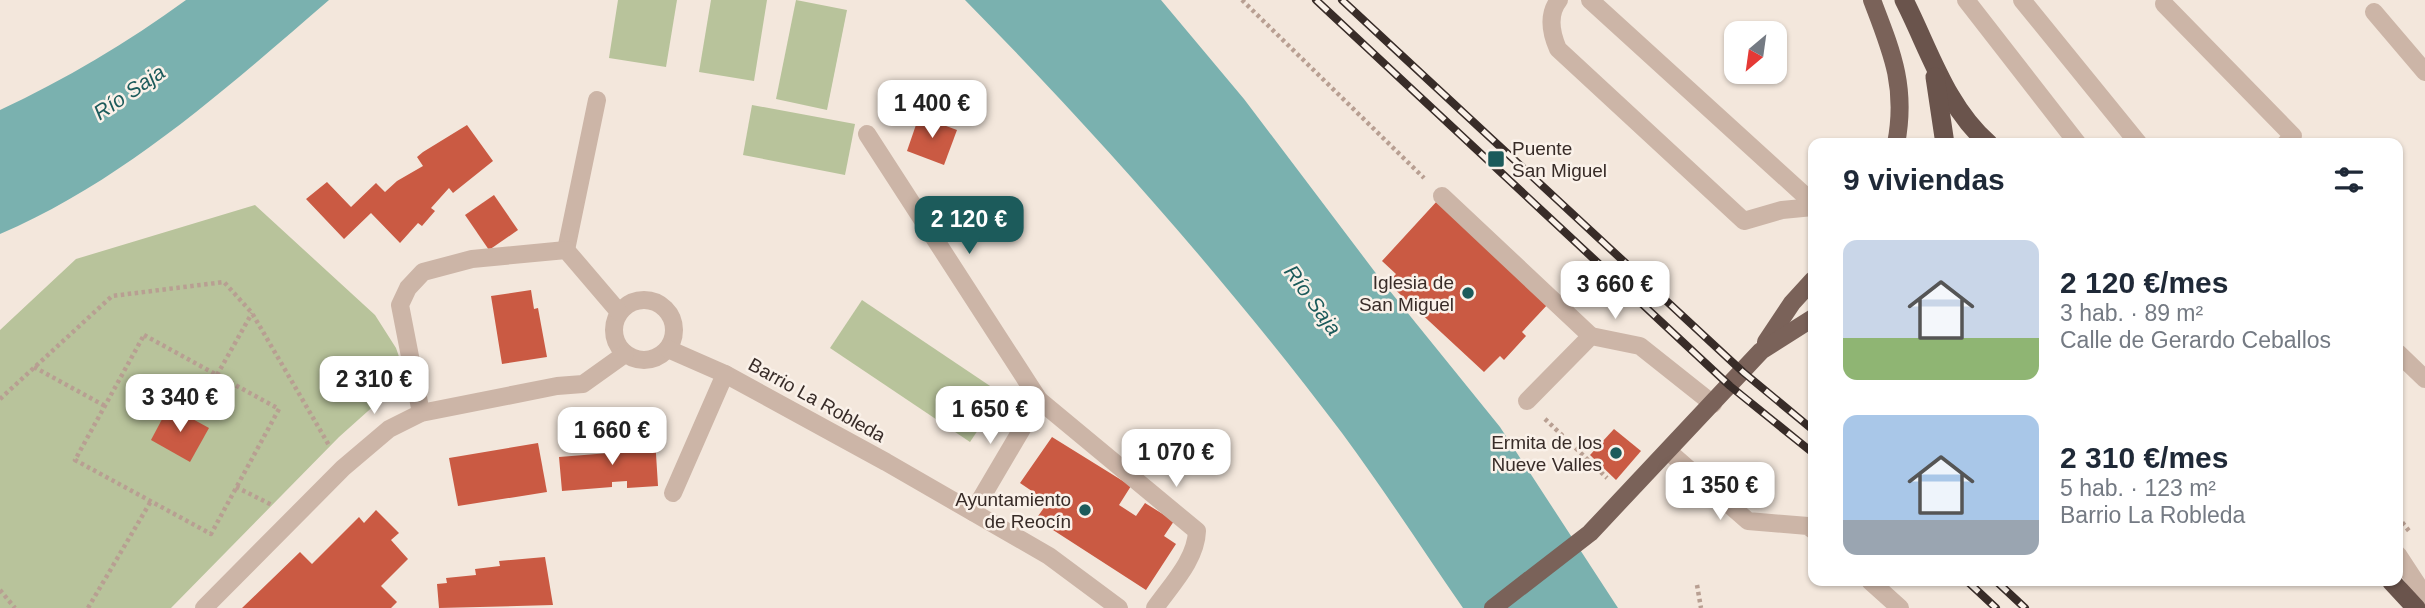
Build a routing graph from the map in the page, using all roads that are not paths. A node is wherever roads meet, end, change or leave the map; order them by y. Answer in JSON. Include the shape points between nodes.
{"nodes":[{"id":1,"x":1559,"y":0,"type":"edge"},
{"id":2,"x":1590,"y":0,"type":"edge"},
{"id":3,"x":1872,"y":0,"type":"edge"},
{"id":4,"x":1904,"y":0,"type":"edge"},
{"id":5,"x":1966,"y":0,"type":"edge"},
{"id":6,"x":2022,"y":0,"type":"edge"},
{"id":7,"x":2164,"y":4,"type":"dead end"},
{"id":8,"x":2374,"y":12,"type":"dead end"},
{"id":9,"x":1928,"y":52,"type":"junction"},
{"id":10,"x":2425,"y":72,"type":"edge"},
{"id":11,"x":597,"y":100,"type":"dead end"},
{"id":12,"x":867,"y":134,"type":"dead end"},
{"id":13,"x":1897,"y":138,"type":"edge"},
{"id":14,"x":1944,"y":138,"type":"edge"},
{"id":15,"x":1985,"y":138,"type":"edge"},
{"id":16,"x":2073,"y":138,"type":"edge"},
{"id":17,"x":2134,"y":138,"type":"edge"},
{"id":18,"x":2290,"y":138,"type":"edge"},
{"id":19,"x":1443,"y":196,"type":"road end"},
{"id":20,"x":1808,"y":200,"type":"edge"},
{"id":21,"x":1808,"y":206,"type":"edge"},
{"id":22,"x":566,"y":250,"type":"junction"},
{"id":23,"x":1808,"y":286,"type":"edge"},
{"id":24,"x":619,"y":312,"type":"junction"},
{"id":25,"x":1808,"y":321,"type":"edge"},
{"id":26,"x":1591,"y":336,"type":"junction"},
{"id":27,"x":668,"y":349,"type":"junction"},
{"id":28,"x":1761,"y":351,"type":"junction"},
{"id":29,"x":625,"y":354,"type":"junction"},
{"id":30,"x":2403,"y":358,"type":"edge"},
{"id":31,"x":725,"y":374,"type":"junction"},
{"id":32,"x":2425,"y":379,"type":"edge"},
{"id":33,"x":1040,"y":400,"type":"junction"},
{"id":34,"x":1527,"y":401,"type":"road end"},
{"id":35,"x":1713,"y":404,"type":"junction"},
{"id":36,"x":421,"y":413,"type":"junction"},
{"id":37,"x":1668,"y":451,"type":"junction"},
{"id":38,"x":673,"y":493,"type":"dead end"},
{"id":39,"x":973,"y":512,"type":"junction"},
{"id":40,"x":1808,"y":526,"type":"edge"},
{"id":41,"x":2403,"y":563,"type":"edge"},
{"id":42,"x":1876,"y":586,"type":"edge"},
{"id":43,"x":2396,"y":586,"type":"edge"},
{"id":44,"x":2425,"y":596,"type":"edge"},
{"id":45,"x":204,"y":608,"type":"edge"},
{"id":46,"x":1119,"y":608,"type":"edge"},
{"id":47,"x":1155,"y":608,"type":"edge"},
{"id":48,"x":1493,"y":608,"type":"edge"},
{"id":49,"x":1900,"y":608,"type":"edge"},
{"id":50,"x":2416,"y":608,"type":"edge"}],
"edges":[{"from":1,"to":21,"type":"street","via":[[1550,30],[1558,49],[1744,221]]},
{"from":2,"to":20,"type":"street"},
{"from":3,"to":13,"type":"main road","via":[[1900,79]]},
{"from":4,"to":9,"type":"highway"},
{"from":5,"to":16,"type":"street"},
{"from":6,"to":17,"type":"street"},
{"from":7,"to":18,"type":"street"},
{"from":8,"to":10,"type":"street"},
{"from":9,"to":14,"type":"highway"},
{"from":9,"to":15,"type":"highway","via":[[1961,110]]},
{"from":11,"to":22,"type":"street"},
{"from":12,"to":33,"type":"street"},
{"from":19,"to":26,"type":"street"},
{"from":22,"to":24,"type":"street"},
{"from":22,"to":36,"type":"street","via":[[472,259],[423,272],[408,288],[400,305]]},
{"from":23,"to":28,"type":"main road"},
{"from":24,"to":27,"type":"street","via":[[640,300],[662,306],[674,327]]},
{"from":24,"to":29,"type":"street","via":[[613,334]]},
{"from":25,"to":28,"type":"main road"},
{"from":26,"to":34,"type":"street"},
{"from":26,"to":35,"type":"street","via":[[1640,346]]},
{"from":27,"to":29,"type":"street","via":[[647,361]]},
{"from":27,"to":31,"type":"street","name":"Barrio La Robleda"},
{"from":28,"to":35,"type":"main road"},
{"from":29,"to":36,"type":"street","via":[[583,384]]},
{"from":30,"to":32,"type":"street"},
{"from":31,"to":38,"type":"street"},
{"from":31,"to":39,"type":"street","name":"Barrio La Robleda"},
{"from":33,"to":39,"type":"street"},
{"from":33,"to":47,"type":"street","via":[[1197,531],[1191,557]]},
{"from":35,"to":37,"type":"main road"},
{"from":36,"to":45,"type":"street","via":[[389,429],[343,468]]},
{"from":37,"to":40,"type":"street","via":[[1748,521]]},
{"from":37,"to":48,"type":"main road","via":[[1590,533]]},
{"from":39,"to":46,"type":"street","name":"Barrio La Robleda","via":[[1049,555]]},
{"from":41,"to":44,"type":"street"},
{"from":42,"to":49,"type":"street"},
{"from":43,"to":50,"type":"highway"}]}
